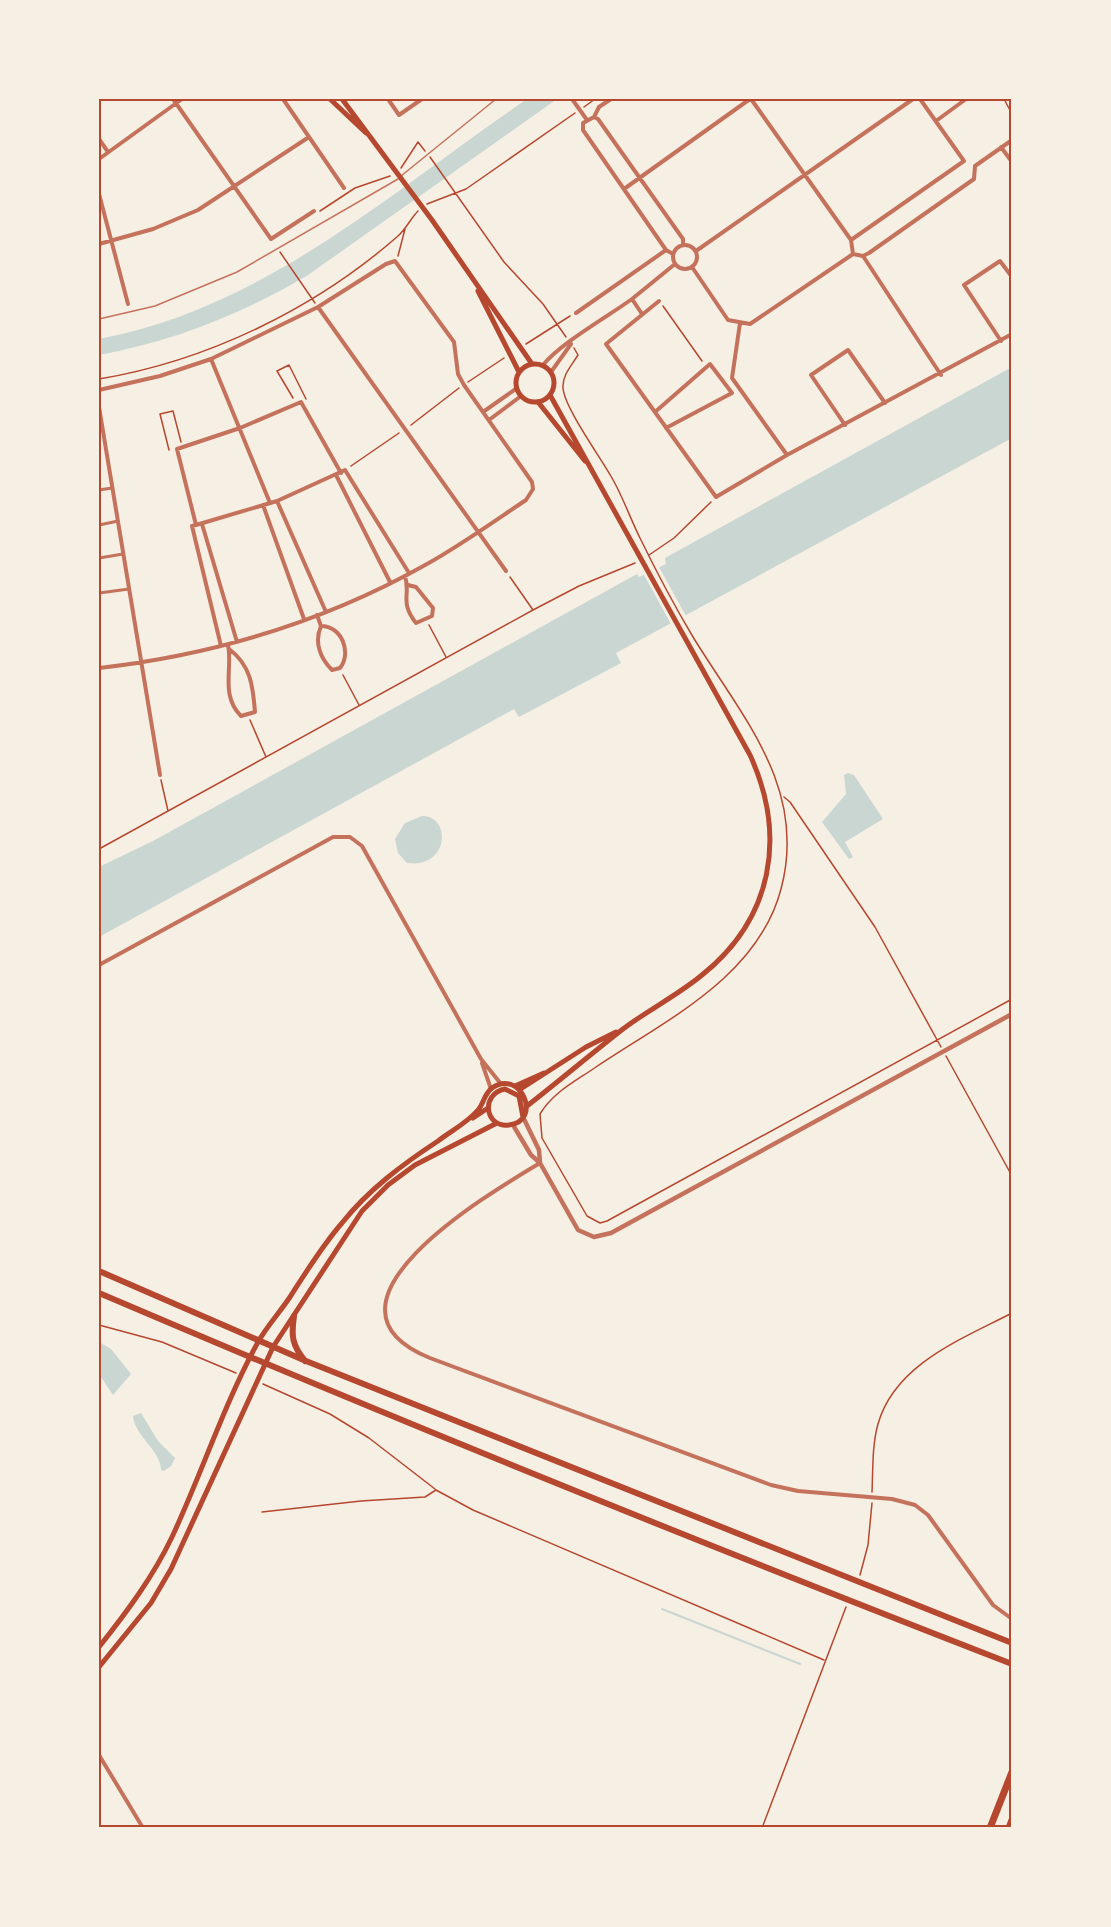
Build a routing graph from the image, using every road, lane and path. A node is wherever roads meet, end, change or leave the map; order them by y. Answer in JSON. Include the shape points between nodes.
{"nodes":[{"id":1,"x":173,"y":99,"type":"edge"},
{"id":2,"x":182,"y":99,"type":"edge"},
{"id":3,"x":283,"y":99,"type":"edge"},
{"id":4,"x":330,"y":99,"type":"edge"},
{"id":5,"x":342,"y":99,"type":"edge"},
{"id":6,"x":388,"y":99,"type":"edge"},
{"id":7,"x":422,"y":99,"type":"edge"},
{"id":8,"x":496,"y":99,"type":"edge"},
{"id":9,"x":572,"y":99,"type":"edge"},
{"id":10,"x":595,"y":99,"type":"edge"},
{"id":11,"x":611,"y":99,"type":"edge"},
{"id":12,"x":750,"y":99,"type":"edge"},
{"id":13,"x":913,"y":99,"type":"edge"},
{"id":14,"x":920,"y":99,"type":"edge"},
{"id":15,"x":966,"y":99,"type":"edge"},
{"id":16,"x":1004,"y":99,"type":"edge"},
{"id":17,"x":176,"y":104,"type":"junction"},
{"id":18,"x":580,"y":110,"type":"junction"},
{"id":19,"x":1012,"y":114,"type":"edge"},
{"id":20,"x":594,"y":117,"type":"junction"},
{"id":21,"x":587,"y":120,"type":"junction"},
{"id":22,"x":936,"y":121,"type":"junction"},
{"id":23,"x":370,"y":136,"type":"junction"},
{"id":24,"x":309,"y":138,"type":"junction"},
{"id":25,"x":99,"y":139,"type":"edge"},
{"id":26,"x":1012,"y":140,"type":"edge"},
{"id":27,"x":418,"y":142,"type":"dead end"},
{"id":28,"x":1001,"y":147,"type":"junction"},
{"id":29,"x":108,"y":152,"type":"junction"},
{"id":30,"x":99,"y":159,"type":"edge"},
{"id":31,"x":964,"y":161,"type":"junction"},
{"id":32,"x":434,"y":162,"type":"dead end"},
{"id":33,"x":1012,"y":162,"type":"edge"},
{"id":34,"x":975,"y":166,"type":"junction"},
{"id":35,"x":805,"y":176,"type":"junction"},
{"id":36,"x":640,"y":177,"type":"junction"},
{"id":37,"x":235,"y":187,"type":"junction"},
{"id":38,"x":344,"y":188,"type":"dead end"},
{"id":39,"x":624,"y":189,"type":"junction"},
{"id":40,"x":456,"y":193,"type":"junction"},
{"id":41,"x":99,"y":194,"type":"edge"},
{"id":42,"x":314,"y":211,"type":"joint"},
{"id":43,"x":405,"y":228,"type":"junction"},
{"id":44,"x":112,"y":240,"type":"junction"},
{"id":45,"x":851,"y":240,"type":"junction"},
{"id":46,"x":99,"y":243,"type":"edge"},
{"id":47,"x":683,"y":245,"type":"junction"},
{"id":48,"x":666,"y":250,"type":"junction"},
{"id":49,"x":696,"y":251,"type":"junction"},
{"id":50,"x":853,"y":254,"type":"junction"},
{"id":51,"x":673,"y":255,"type":"junction"},
{"id":52,"x":863,"y":256,"type":"junction"},
{"id":53,"x":395,"y":261,"type":"junction"},
{"id":54,"x":288,"y":263,"type":"dead end"},
{"id":55,"x":675,"y":264,"type":"junction"},
{"id":56,"x":692,"y":267,"type":"junction"},
{"id":57,"x":1012,"y":277,"type":"edge"},
{"id":58,"x":476,"y":286,"type":"junction"},
{"id":59,"x":312,"y":298,"type":"junction"},
{"id":60,"x":632,"y":299,"type":"junction"},
{"id":61,"x":659,"y":301,"type":"joint"},
{"id":62,"x":128,"y":304,"type":"dead end"},
{"id":63,"x":318,"y":307,"type":"junction"},
{"id":64,"x":576,"y":313,"type":"joint"},
{"id":65,"x":642,"y":314,"type":"junction"},
{"id":66,"x":99,"y":319,"type":"edge"},
{"id":67,"x":740,"y":323,"type":"junction"},
{"id":68,"x":557,"y":324,"type":"junction"},
{"id":69,"x":1012,"y":334,"type":"edge"},
{"id":70,"x":1001,"y":340,"type":"junction"},
{"id":71,"x":571,"y":343,"type":"junction"},
{"id":72,"x":524,"y":345,"type":"dead end"},
{"id":73,"x":507,"y":356,"type":"dead end"},
{"id":74,"x":212,"y":359,"type":"junction"},
{"id":75,"x":532,"y":364,"type":"junction"},
{"id":76,"x":710,"y":364,"type":"junction"},
{"id":77,"x":543,"y":365,"type":"junction"},
{"id":78,"x":519,"y":372,"type":"junction"},
{"id":79,"x":551,"y":372,"type":"junction"},
{"id":80,"x":941,"y":375,"type":"junction"},
{"id":81,"x":99,"y":379,"type":"edge"},
{"id":82,"x":464,"y":385,"type":"junction"},
{"id":83,"x":517,"y":388,"type":"junction"},
{"id":84,"x":99,"y":390,"type":"edge"},
{"id":85,"x":550,"y":395,"type":"junction"},
{"id":86,"x":521,"y":396,"type":"junction"},
{"id":87,"x":306,"y":399,"type":"dead end"},
{"id":88,"x":538,"y":402,"type":"junction"},
{"id":89,"x":299,"y":403,"type":"junction"},
{"id":90,"x":885,"y":403,"type":"junction"},
{"id":91,"x":99,"y":407,"type":"edge"},
{"id":92,"x":482,"y":412,"type":"junction"},
{"id":93,"x":655,"y":412,"type":"junction"},
{"id":94,"x":489,"y":420,"type":"junction"},
{"id":95,"x":845,"y":425,"type":"junction"},
{"id":96,"x":240,"y":428,"type":"junction"},
{"id":97,"x":666,"y":428,"type":"junction"},
{"id":98,"x":405,"y":430,"type":"junction"},
{"id":99,"x":183,"y":447,"type":"junction"},
{"id":100,"x":169,"y":450,"type":"dead end"},
{"id":101,"x":787,"y":455,"type":"junction"},
{"id":102,"x":591,"y":470,"type":"junction"},
{"id":103,"x":341,"y":472,"type":"junction"},
{"id":104,"x":112,"y":488,"type":"junction"},
{"id":105,"x":99,"y":490,"type":"edge"},
{"id":106,"x":716,"y":497,"type":"junction"},
{"id":107,"x":277,"y":501,"type":"junction"},
{"id":108,"x":270,"y":503,"type":"junction"},
{"id":109,"x":263,"y":506,"type":"junction"},
{"id":110,"x":118,"y":521,"type":"junction"},
{"id":111,"x":99,"y":525,"type":"edge"},
{"id":112,"x":199,"y":525,"type":"junction"},
{"id":113,"x":479,"y":532,"type":"junction"},
{"id":114,"x":123,"y":554,"type":"junction"},
{"id":115,"x":646,"y":557,"type":"dead end"},
{"id":116,"x":99,"y":558,"type":"edge"},
{"id":117,"x":638,"y":562,"type":"dead end"},
{"id":118,"x":506,"y":571,"type":"joint"},
{"id":119,"x":407,"y":574,"type":"junction"},
{"id":120,"x":390,"y":582,"type":"junction"},
{"id":121,"x":408,"y":585,"type":"junction"},
{"id":122,"x":129,"y":589,"type":"junction"},
{"id":123,"x":99,"y":593,"type":"edge"},
{"id":124,"x":533,"y":610,"type":"junction"},
{"id":125,"x":326,"y":612,"type":"junction"},
{"id":126,"x":317,"y":615,"type":"junction"},
{"id":127,"x":304,"y":619,"type":"junction"},
{"id":128,"x":426,"y":620,"type":"junction"},
{"id":129,"x":321,"y":626,"type":"junction"},
{"id":130,"x":237,"y":642,"type":"junction"},
{"id":131,"x":221,"y":646,"type":"junction"},
{"id":132,"x":229,"y":647,"type":"junction"},
{"id":133,"x":447,"y":658,"type":"junction"},
{"id":134,"x":141,"y":663,"type":"junction"},
{"id":135,"x":99,"y":668,"type":"edge"},
{"id":136,"x":340,"y":668,"type":"junction"},
{"id":137,"x":359,"y":706,"type":"junction"},
{"id":138,"x":249,"y":716,"type":"junction"},
{"id":139,"x":266,"y":757,"type":"junction"},
{"id":140,"x":160,"y":775,"type":"joint"},
{"id":141,"x":783,"y":797,"type":"junction"},
{"id":142,"x":168,"y":812,"type":"junction"},
{"id":143,"x":99,"y":849,"type":"edge"},
{"id":144,"x":99,"y":964,"type":"edge"},
{"id":145,"x":1012,"y":999,"type":"edge"},
{"id":146,"x":1012,"y":1014,"type":"edge"},
{"id":147,"x":623,"y":1029,"type":"junction"},
{"id":148,"x":937,"y":1040,"type":"junction"},
{"id":149,"x":943,"y":1052,"type":"junction"},
{"id":150,"x":481,"y":1059,"type":"junction"},
{"id":151,"x":554,"y":1068,"type":"junction"},
{"id":152,"x":501,"y":1084,"type":"junction"},
{"id":153,"x":514,"y":1089,"type":"junction"},
{"id":154,"x":521,"y":1090,"type":"junction"},
{"id":155,"x":492,"y":1092,"type":"junction"},
{"id":156,"x":527,"y":1106,"type":"junction"},
{"id":157,"x":488,"y":1108,"type":"junction"},
{"id":158,"x":523,"y":1118,"type":"junction"},
{"id":159,"x":468,"y":1120,"type":"junction"},
{"id":160,"x":497,"y":1123,"type":"junction"},
{"id":161,"x":513,"y":1125,"type":"junction"},
{"id":162,"x":540,"y":1163,"type":"junction"},
{"id":163,"x":1012,"y":1176,"type":"edge"},
{"id":164,"x":386,"y":1183,"type":"junction"},
{"id":165,"x":375,"y":1193,"type":"junction"},
{"id":166,"x":99,"y":1271,"type":"edge"},
{"id":167,"x":99,"y":1293,"type":"edge"},
{"id":168,"x":1012,"y":1312,"type":"edge"},
{"id":169,"x":294,"y":1316,"type":"junction"},
{"id":170,"x":99,"y":1324,"type":"edge"},
{"id":171,"x":259,"y":1341,"type":"junction"},
{"id":172,"x":273,"y":1347,"type":"junction"},
{"id":173,"x":251,"y":1358,"type":"junction"},
{"id":174,"x":306,"y":1361,"type":"junction"},
{"id":175,"x":265,"y":1364,"type":"junction"},
{"id":176,"x":242,"y":1376,"type":"junction"},
{"id":177,"x":258,"y":1382,"type":"junction"},
{"id":178,"x":436,"y":1490,"type":"junction"},
{"id":179,"x":872,"y":1498,"type":"junction"},
{"id":180,"x":262,"y":1512,"type":"dead end"},
{"id":181,"x":1012,"y":1619,"type":"edge"},
{"id":182,"x":1012,"y":1643,"type":"edge"},
{"id":183,"x":99,"y":1647,"type":"edge"},
{"id":184,"x":1012,"y":1664,"type":"edge"},
{"id":185,"x":99,"y":1667,"type":"edge"},
{"id":186,"x":99,"y":1755,"type":"edge"},
{"id":187,"x":1012,"y":1772,"type":"edge"},
{"id":188,"x":1012,"y":1820,"type":"edge"},
{"id":189,"x":143,"y":1828,"type":"edge"},
{"id":190,"x":762,"y":1828,"type":"edge"},
{"id":191,"x":990,"y":1828,"type":"edge"},
{"id":192,"x":1009,"y":1828,"type":"edge"}],
"edges":[{"from":1,"to":17,"type":"street"},
{"from":2,"to":17,"type":"street"},
{"from":3,"to":24,"type":"street"},
{"from":4,"to":23,"type":"main road"},
{"from":5,"to":23,"type":"main road"},
{"from":6,"to":7,"type":"street","via":[[399,115]]},
{"from":8,"to":66,"type":"lane","via":[[411,170],[275,252],[180,297]]},
{"from":9,"to":18,"type":"street"},
{"from":10,"to":18,"type":"path"},
{"from":11,"to":20,"type":"street","via":[[599,107]]},
{"from":12,"to":35,"type":"street"},
{"from":12,"to":36,"type":"street"},
{"from":13,"to":35,"type":"street"},
{"from":14,"to":22,"type":"street"},
{"from":15,"to":22,"type":"street"},
{"from":16,"to":19,"type":"path"},
{"from":17,"to":29,"type":"street"},
{"from":17,"to":37,"type":"street"},
{"from":18,"to":21,"type":"street"},
{"from":18,"to":40,"type":"path"},
{"from":20,"to":21,"type":"street"},
{"from":20,"to":36,"type":"street"},
{"from":21,"to":39,"type":"street","via":[[582,123],[583,130]]},
{"from":22,"to":31,"type":"street"},
{"from":23,"to":58,"type":"main road"},
{"from":24,"to":37,"type":"street"},
{"from":24,"to":38,"type":"street"},
{"from":25,"to":29,"type":"street"},
{"from":26,"to":28,"type":"street"},
{"from":27,"to":42,"type":"path","via":[[405,165],[386,179],[355,188],[321,211]]},
{"from":28,"to":33,"type":"street"},
{"from":28,"to":34,"type":"street"},
{"from":29,"to":30,"type":"street"},
{"from":31,"to":34,"type":"street"},
{"from":31,"to":45,"type":"street"},
{"from":32,"to":40,"type":"path"},
{"from":34,"to":52,"type":"street","via":[[974,179]]},
{"from":35,"to":45,"type":"street"},
{"from":35,"to":49,"type":"street"},
{"from":36,"to":39,"type":"street"},
{"from":36,"to":47,"type":"street","via":[[683,239]]},
{"from":37,"to":42,"type":"street","via":[[271,239]]},
{"from":37,"to":44,"type":"street","via":[[198,210],[153,229]]},
{"from":39,"to":48,"type":"street"},
{"from":40,"to":43,"type":"path","via":[[430,202]]},
{"from":40,"to":68,"type":"path","via":[[504,262]]},
{"from":41,"to":44,"type":"street"},
{"from":43,"to":53,"type":"path"},
{"from":43,"to":59,"type":"path"},
{"from":44,"to":46,"type":"street"},
{"from":44,"to":62,"type":"street"},
{"from":45,"to":50,"type":"street"},
{"from":47,"to":49,"type":"street"},
{"from":47,"to":51,"type":"street"},
{"from":48,"to":51,"type":"street"},
{"from":48,"to":64,"type":"street"},
{"from":49,"to":56,"type":"street","via":[[697,262]]},
{"from":50,"to":52,"type":"street"},
{"from":50,"to":67,"type":"street","via":[[769,313],[750,324]]},
{"from":51,"to":55,"type":"street"},
{"from":52,"to":80,"type":"street"},
{"from":53,"to":63,"type":"street"},
{"from":53,"to":82,"type":"street","via":[[454,342],[458,374]]},
{"from":54,"to":59,"type":"path"},
{"from":55,"to":56,"type":"street","via":[[685,270]]},
{"from":55,"to":60,"type":"street"},
{"from":56,"to":67,"type":"street","via":[[728,320]]},
{"from":57,"to":70,"type":"street","via":[[1000,261],[963,285]]},
{"from":58,"to":75,"type":"main road"},
{"from":58,"to":78,"type":"main road"},
{"from":59,"to":63,"type":"path"},
{"from":59,"to":81,"type":"path","via":[[210,349]]},
{"from":60,"to":65,"type":"street"},
{"from":60,"to":71,"type":"street"},
{"from":61,"to":65,"type":"street"},
{"from":61,"to":76,"type":"path","via":[[704,365]]},
{"from":63,"to":74,"type":"street"},
{"from":63,"to":98,"type":"street"},
{"from":64,"to":68,"type":"path"},
{"from":65,"to":93,"type":"street","via":[[606,344]]},
{"from":67,"to":101,"type":"street","via":[[732,378]]},
{"from":68,"to":71,"type":"path"},
{"from":68,"to":72,"type":"path"},
{"from":69,"to":70,"type":"street"},
{"from":70,"to":80,"type":"street"},
{"from":71,"to":77,"type":"street","via":[[558,349]]},
{"from":71,"to":79,"type":"street"},
{"from":71,"to":141,"type":"path","via":[[578,355],[563,378],[565,398],[615,484],[694,638],[770,764]]},
{"from":73,"to":82,"type":"path"},
{"from":74,"to":84,"type":"street"},
{"from":74,"to":96,"type":"street"},
{"from":75,"to":77,"type":"main road"},
{"from":75,"to":78,"type":"main road"},
{"from":76,"to":93,"type":"street"},
{"from":76,"to":97,"type":"street","via":[[732,393]]},
{"from":77,"to":79,"type":"main road"},
{"from":78,"to":83,"type":"main road"},
{"from":79,"to":85,"type":"main road","via":[[554,379]]},
{"from":80,"to":90,"type":"street"},
{"from":82,"to":92,"type":"street"},
{"from":82,"to":98,"type":"path"},
{"from":83,"to":86,"type":"main road"},
{"from":83,"to":92,"type":"street"},
{"from":85,"to":88,"type":"main road"},
{"from":85,"to":102,"type":"main road"},
{"from":86,"to":88,"type":"main road"},
{"from":86,"to":94,"type":"street"},
{"from":87,"to":89,"type":"path","via":[[289,365],[277,371]]},
{"from":88,"to":102,"type":"main road"},
{"from":89,"to":96,"type":"street"},
{"from":89,"to":103,"type":"street"},
{"from":90,"to":95,"type":"street"},
{"from":90,"to":95,"type":"street","via":[[848,350],[811,375]]},
{"from":91,"to":104,"type":"street"},
{"from":92,"to":94,"type":"street"},
{"from":93,"to":97,"type":"street"},
{"from":94,"to":113,"type":"street","via":[[533,489],[526,500]]},
{"from":95,"to":101,"type":"street"},
{"from":96,"to":99,"type":"street"},
{"from":96,"to":108,"type":"street"},
{"from":97,"to":106,"type":"street"},
{"from":98,"to":103,"type":"path"},
{"from":98,"to":113,"type":"street"},
{"from":99,"to":100,"type":"path","via":[[173,411],[160,414]]},
{"from":99,"to":112,"type":"street","via":[[177,448]]},
{"from":101,"to":106,"type":"street"},
{"from":102,"to":147,"type":"main road","via":[[762,780],[771,832],[769,863],[756,910],[741,935],[701,976]]},
{"from":103,"to":107,"type":"street"},
{"from":103,"to":119,"type":"street"},
{"from":103,"to":120,"type":"street"},
{"from":104,"to":105,"type":"street"},
{"from":104,"to":110,"type":"street"},
{"from":106,"to":115,"type":"path","via":[[674,538]]},
{"from":107,"to":108,"type":"street"},
{"from":107,"to":125,"type":"street"},
{"from":108,"to":109,"type":"street"},
{"from":109,"to":112,"type":"street"},
{"from":109,"to":127,"type":"street"},
{"from":110,"to":111,"type":"street"},
{"from":110,"to":114,"type":"street"},
{"from":112,"to":130,"type":"street"},
{"from":112,"to":131,"type":"street","via":[[192,526]]},
{"from":113,"to":118,"type":"street"},
{"from":113,"to":119,"type":"street"},
{"from":114,"to":116,"type":"street"},
{"from":114,"to":122,"type":"street"},
{"from":117,"to":124,"type":"path"},
{"from":118,"to":124,"type":"path"},
{"from":119,"to":120,"type":"street"},
{"from":119,"to":121,"type":"street"},
{"from":120,"to":125,"type":"street"},
{"from":121,"to":128,"type":"street","via":[[416,587],[433,608],[432,616]]},
{"from":121,"to":128,"type":"street","via":[[405,601],[410,616],[416,623]]},
{"from":122,"to":123,"type":"street"},
{"from":122,"to":134,"type":"street"},
{"from":124,"to":133,"type":"path"},
{"from":125,"to":126,"type":"street"},
{"from":126,"to":127,"type":"street"},
{"from":126,"to":129,"type":"street"},
{"from":127,"to":130,"type":"street"},
{"from":128,"to":133,"type":"path"},
{"from":129,"to":136,"type":"street","via":[[317,635],[321,654],[332,670]]},
{"from":129,"to":136,"type":"street","via":[[337,631],[343,641],[345,656]]},
{"from":130,"to":132,"type":"street"},
{"from":131,"to":132,"type":"street"},
{"from":131,"to":134,"type":"street"},
{"from":132,"to":138,"type":"street","via":[[245,663],[252,684],[255,712]]},
{"from":132,"to":138,"type":"street","via":[[226,676],[230,695],[237,712]]},
{"from":133,"to":137,"type":"path"},
{"from":134,"to":135,"type":"street"},
{"from":134,"to":140,"type":"street"},
{"from":136,"to":137,"type":"path"},
{"from":137,"to":139,"type":"path"},
{"from":138,"to":139,"type":"path"},
{"from":139,"to":142,"type":"path"},
{"from":140,"to":142,"type":"path"},
{"from":141,"to":148,"type":"path","via":[[875,927]]},
{"from":141,"to":148,"type":"path","via":[[788,845],[786,870],[774,912],[756,945],[716,986],[556,1094],[540,1114],[539,1126],[553,1157],[587,1216],[600,1223],[608,1221]]},
{"from":142,"to":143,"type":"path"},
{"from":144,"to":150,"type":"street","via":[[333,837],[350,837],[362,846]]},
{"from":145,"to":148,"type":"path"},
{"from":146,"to":149,"type":"street"},
{"from":147,"to":151,"type":"main road"},
{"from":147,"to":156,"type":"main road"},
{"from":148,"to":149,"type":"path"},
{"from":149,"to":162,"type":"street","via":[[611,1233],[594,1237],[578,1230]]},
{"from":149,"to":163,"type":"path"},
{"from":150,"to":152,"type":"street"},
{"from":150,"to":155,"type":"street"},
{"from":151,"to":153,"type":"main road"},
{"from":151,"to":154,"type":"main road"},
{"from":152,"to":153,"type":"main road"},
{"from":152,"to":155,"type":"main road"},
{"from":153,"to":154,"type":"main road"},
{"from":153,"to":155,"type":"main road"},
{"from":153,"to":158,"type":"main road"},
{"from":154,"to":156,"type":"main road"},
{"from":155,"to":157,"type":"main road"},
{"from":155,"to":159,"type":"main road"},
{"from":156,"to":158,"type":"main road"},
{"from":157,"to":159,"type":"main road"},
{"from":157,"to":160,"type":"main road"},
{"from":158,"to":161,"type":"main road"},
{"from":158,"to":162,"type":"street","via":[[539,1150]]},
{"from":159,"to":164,"type":"main road"},
{"from":160,"to":161,"type":"main road"},
{"from":160,"to":164,"type":"main road"},
{"from":161,"to":162,"type":"street"},
{"from":162,"to":179,"type":"street","via":[[460,1213],[399,1273],[388,1289],[384,1308],[387,1326],[398,1341],[430,1358],[771,1485]]},
{"from":164,"to":165,"type":"main road"},
{"from":165,"to":169,"type":"main road"},
{"from":165,"to":171,"type":"main road","via":[[342,1223]]},
{"from":166,"to":171,"type":"highway"},
{"from":167,"to":173,"type":"highway"},
{"from":168,"to":179,"type":"path","via":[[930,1357],[894,1393],[878,1423]]},
{"from":169,"to":172,"type":"main road"},
{"from":169,"to":174,"type":"highway","via":[[291,1336],[294,1347]]},
{"from":170,"to":176,"type":"path","via":[[162,1342]]},
{"from":171,"to":172,"type":"highway"},
{"from":171,"to":173,"type":"main road"},
{"from":172,"to":174,"type":"highway"},
{"from":172,"to":175,"type":"main road"},
{"from":173,"to":175,"type":"highway"},
{"from":173,"to":176,"type":"main road"},
{"from":174,"to":182,"type":"highway"},
{"from":175,"to":177,"type":"main road"},
{"from":175,"to":184,"type":"highway"},
{"from":176,"to":183,"type":"main road","via":[[171,1538],[146,1582]]},
{"from":177,"to":178,"type":"path","via":[[340,1420]]},
{"from":177,"to":185,"type":"main road","via":[[171,1569],[151,1603]]},
{"from":178,"to":180,"type":"path","via":[[425,1497]]},
{"from":178,"to":190,"type":"path","via":[[473,1510],[825,1660]]},
{"from":179,"to":181,"type":"street","via":[[906,1501],[922,1510],[993,1605]]},
{"from":186,"to":189,"type":"street"},
{"from":187,"to":191,"type":"highway"},
{"from":188,"to":192,"type":"highway"}]}
